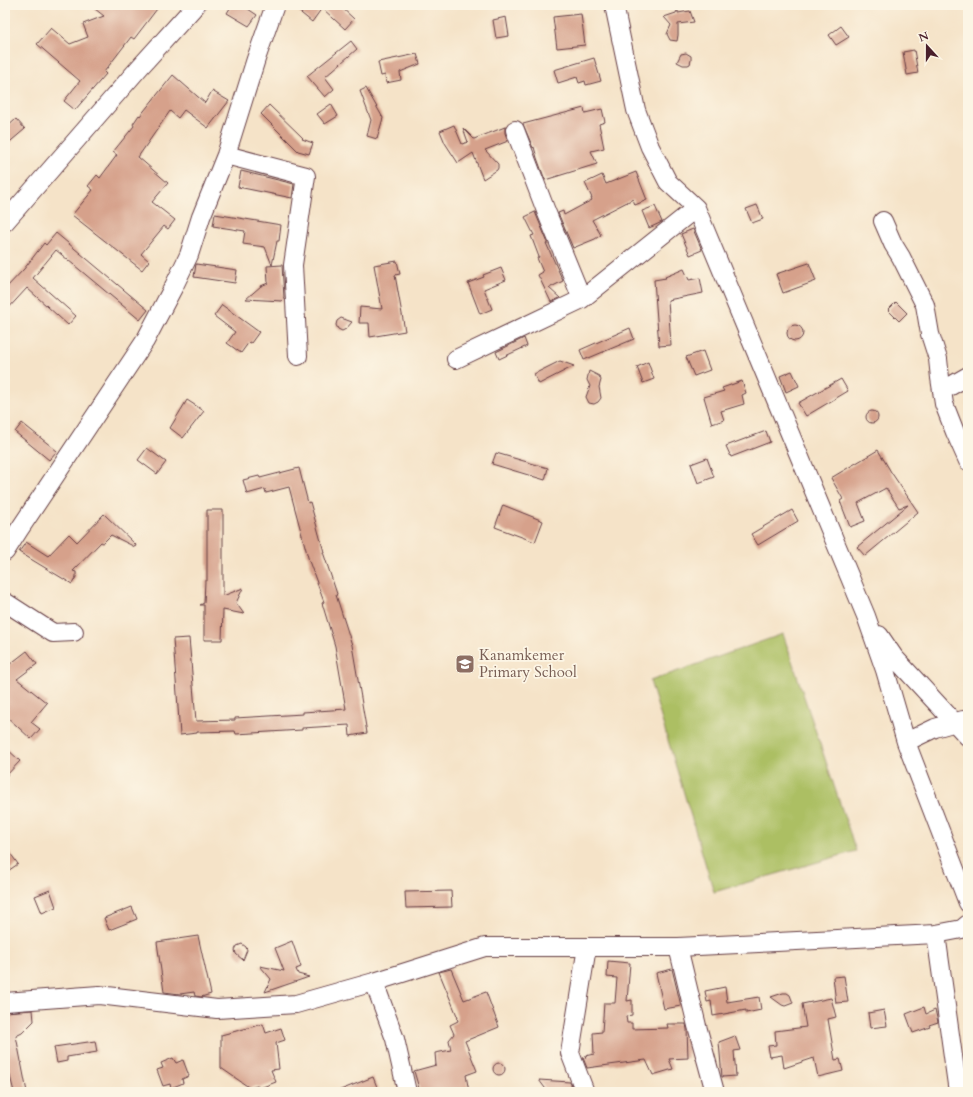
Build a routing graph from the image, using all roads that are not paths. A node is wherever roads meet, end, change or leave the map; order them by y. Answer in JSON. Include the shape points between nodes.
{"nodes":[{"id":1,"x":196,"y":5,"type":"edge"},
{"id":2,"x":275,"y":5,"type":"edge"},
{"id":3,"x":614,"y":5,"type":"edge"},
{"id":4,"x":515,"y":130,"type":"dead end"},
{"id":5,"x":226,"y":155,"type":"junction"},
{"id":6,"x":696,"y":208,"type":"junction"},
{"id":7,"x":883,"y":221,"type":"dead end"},
{"id":8,"x":5,"y":222,"type":"edge"},
{"id":9,"x":582,"y":299,"type":"junction"},
{"id":10,"x":298,"y":356,"type":"dead end"},
{"id":11,"x":456,"y":360,"type":"dead end"},
{"id":12,"x":968,"y":376,"type":"edge"},
{"id":13,"x":942,"y":391,"type":"junction"},
{"id":14,"x":968,"y":461,"type":"edge"},
{"id":15,"x":5,"y":552,"type":"edge"},
{"id":16,"x":5,"y":602,"type":"edge"},
{"id":17,"x":866,"y":616,"type":"junction"},
{"id":18,"x":74,"y":632,"type":"dead end"},
{"id":19,"x":961,"y":721,"type":"edge"},
{"id":20,"x":968,"y":737,"type":"edge"},
{"id":21,"x":906,"y":742,"type":"junction"},
{"id":22,"x":968,"y":903,"type":"edge"},
{"id":23,"x":968,"y":924,"type":"edge"},
{"id":24,"x":936,"y":934,"type":"junction"},
{"id":25,"x":587,"y":946,"type":"junction"},
{"id":26,"x":678,"y":947,"type":"junction"},
{"id":27,"x":374,"y":982,"type":"junction"},
{"id":28,"x":5,"y":1002,"type":"edge"},
{"id":29,"x":407,"y":1092,"type":"edge"},
{"id":30,"x":585,"y":1092,"type":"edge"},
{"id":31,"x":715,"y":1092,"type":"edge"},
{"id":32,"x":958,"y":1092,"type":"edge"}],
"edges":[{"from":1,"to":8,"type":"street"},
{"from":2,"to":5,"type":"street"},
{"from":3,"to":6,"type":"street","via":[[636,110],[650,147],[668,182]]},
{"from":4,"to":9,"type":"street"},
{"from":5,"to":10,"type":"street","via":[[306,176],[293,265]]},
{"from":5,"to":15,"type":"street","via":[[189,254],[144,342]]},
{"from":6,"to":9,"type":"street"},
{"from":6,"to":17,"type":"street"},
{"from":7,"to":13,"type":"street","via":[[925,305],[938,360]]},
{"from":9,"to":11,"type":"street"},
{"from":12,"to":13,"type":"street"},
{"from":13,"to":14,"type":"street","via":[[944,404]]},
{"from":16,"to":18,"type":"street","via":[[52,633]]},
{"from":17,"to":19,"type":"street","via":[[894,657]]},
{"from":17,"to":21,"type":"street"},
{"from":19,"to":20,"type":"street"},
{"from":19,"to":21,"type":"street","via":[[935,728]]},
{"from":21,"to":22,"type":"street"},
{"from":23,"to":24,"type":"street","via":[[962,929]]},
{"from":24,"to":26,"type":"street"},
{"from":24,"to":32,"type":"street"},
{"from":25,"to":26,"type":"street"},
{"from":25,"to":27,"type":"street","via":[[485,947]]},
{"from":25,"to":30,"type":"street","via":[[570,1052]]},
{"from":26,"to":31,"type":"street"},
{"from":27,"to":28,"type":"street","via":[[296,1004],[217,1009],[99,996]]},
{"from":27,"to":29,"type":"street","via":[[395,1039]]}]}
